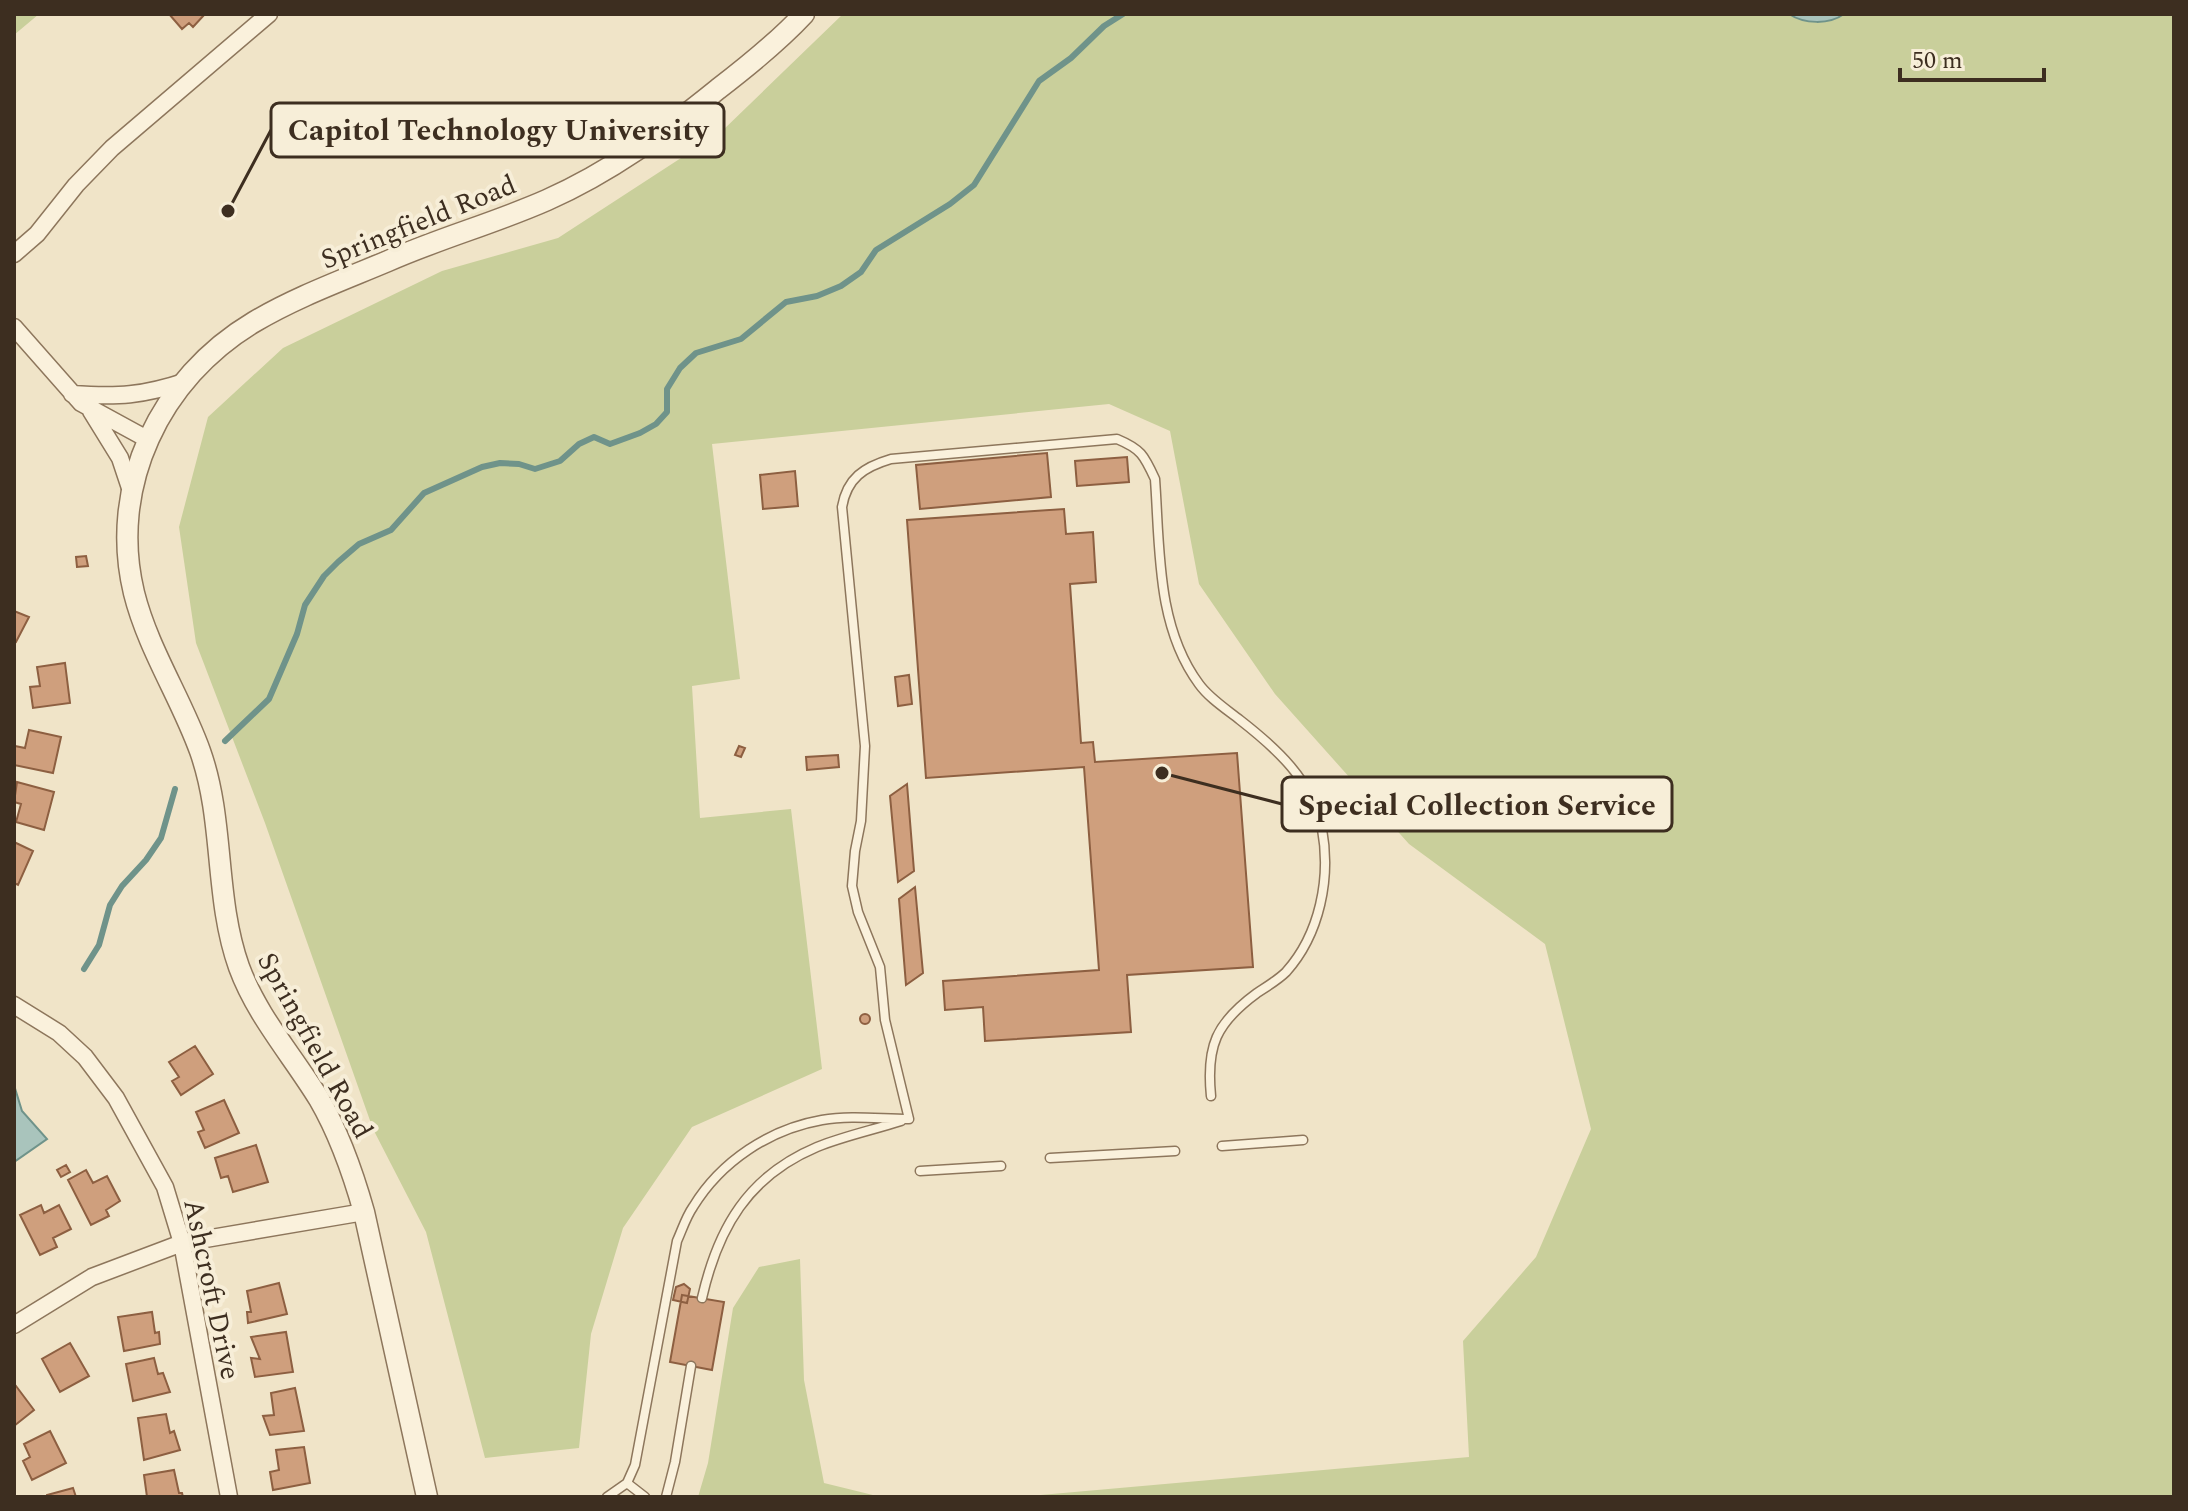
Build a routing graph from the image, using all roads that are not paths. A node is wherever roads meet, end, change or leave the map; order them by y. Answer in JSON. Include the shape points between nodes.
{"nodes":[{"id":1,"x":269,"y":14,"type":"edge"},
{"id":2,"x":804,"y":14,"type":"edge"},
{"id":3,"x":14,"y":254,"type":"edge"},
{"id":4,"x":14,"y":327,"type":"edge"},
{"id":5,"x":187,"y":381,"type":"junction"},
{"id":6,"x":72,"y":394,"type":"junction"},
{"id":7,"x":90,"y":409,"type":"junction"},
{"id":8,"x":147,"y":439,"type":"junction"},
{"id":9,"x":131,"y":491,"type":"junction"},
{"id":10,"x":14,"y":1005,"type":"edge"},
{"id":11,"x":1211,"y":1096,"type":"dead end"},
{"id":12,"x":909,"y":1119,"type":"junction"},
{"id":13,"x":1303,"y":1140,"type":"dead end"},
{"id":14,"x":1222,"y":1146,"type":"dead end"},
{"id":15,"x":1175,"y":1151,"type":"dead end"},
{"id":16,"x":1050,"y":1158,"type":"dead end"},
{"id":17,"x":1001,"y":1166,"type":"dead end"},
{"id":18,"x":920,"y":1171,"type":"dead end"},
{"id":19,"x":364,"y":1212,"type":"junction"},
{"id":20,"x":182,"y":1243,"type":"junction"},
{"id":21,"x":702,"y":1298,"type":"dead end"},
{"id":22,"x":14,"y":1325,"type":"edge"},
{"id":23,"x":691,"y":1366,"type":"dead end"},
{"id":24,"x":627,"y":1483,"type":"junction"},
{"id":25,"x":229,"y":1497,"type":"edge"},
{"id":26,"x":427,"y":1497,"type":"edge"},
{"id":27,"x":607,"y":1497,"type":"edge"},
{"id":28,"x":645,"y":1497,"type":"edge"},
{"id":29,"x":666,"y":1497,"type":"edge"}],
"edges":[{"from":1,"to":3,"type":"street","via":[[112,148]]},
{"from":2,"to":5,"type":"street","name":"Springfield Road","via":[[693,110],[608,168],[545,201],[272,312],[221,346]]},
{"from":4,"to":6,"type":"street"},
{"from":5,"to":6,"type":"street","via":[[143,394]]},
{"from":5,"to":8,"type":"street","name":"Springfield Road"},
{"from":6,"to":7,"type":"street"},
{"from":7,"to":8,"type":"street"},
{"from":7,"to":9,"type":"street","via":[[120,458]]},
{"from":8,"to":9,"type":"street","name":"Springfield Road"},
{"from":9,"to":19,"type":"street","name":"Springfield Road","via":[[127,551],[135,595],[208,776],[232,946],[251,996],[330,1119]]},
{"from":10,"to":20,"type":"street","name":"Ashcroft Drive","via":[[59,1033],[116,1098],[165,1187]]},
{"from":11,"to":12,"type":"lane","via":[[1208,1070],[1214,1037],[1229,1016],[1285,973],[1305,946],[1319,912],[1325,872],[1322,828],[1292,766],[1199,685],[1180,649],[1165,608],[1155,479],[1137,447],[1117,439],[891,459],[868,466],[845,491],[842,507],[865,746],[852,886],[880,967],[885,1020]]},
{"from":12,"to":21,"type":"lane","via":[[818,1147],[769,1175],[730,1221],[711,1259]]},
{"from":12,"to":24,"type":"lane","via":[[824,1119],[775,1134],[741,1154],[693,1206],[677,1241],[635,1465]]},
{"from":13,"to":14,"type":"lane"},
{"from":15,"to":16,"type":"lane"},
{"from":17,"to":18,"type":"lane"},
{"from":19,"to":20,"type":"street"},
{"from":19,"to":26,"type":"street","name":"Springfield Road"},
{"from":20,"to":22,"type":"street","via":[[92,1277]]},
{"from":20,"to":25,"type":"street","name":"Ashcroft Drive"},
{"from":23,"to":29,"type":"lane"},
{"from":24,"to":27,"type":"lane"},
{"from":24,"to":28,"type":"lane"}]}
